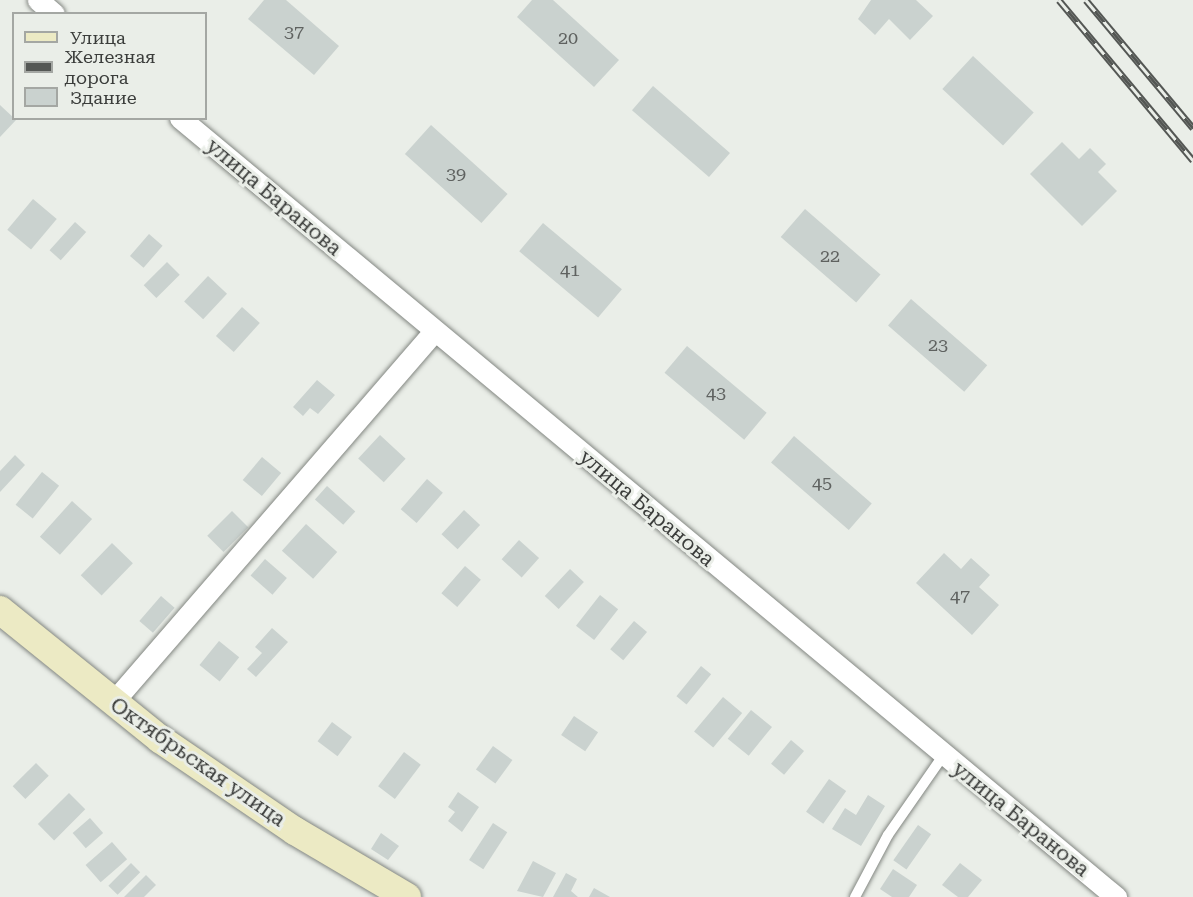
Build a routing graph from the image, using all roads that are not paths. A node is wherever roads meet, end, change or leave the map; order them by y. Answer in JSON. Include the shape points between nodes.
{"nodes":[{"id":1,"x":38,"y":0,"type":"edge"},
{"id":2,"x":52,"y":12,"type":"edge"},
{"id":3,"x":182,"y":120,"type":"edge"},
{"id":4,"x":434,"y":331,"type":"junction"},
{"id":5,"x":0,"y":610,"type":"edge"},
{"id":6,"x":113,"y":702,"type":"junction"},
{"id":7,"x":943,"y":756,"type":"junction"},
{"id":8,"x":408,"y":897,"type":"edge"},
{"id":9,"x":855,"y":897,"type":"edge"},
{"id":10,"x":1116,"y":897,"type":"edge"}],
"edges":[{"from":1,"to":2,"type":"street"},
{"from":3,"to":4,"type":"street","name":"улица Баранова"},
{"from":4,"to":6,"type":"street"},
{"from":4,"to":7,"type":"street","name":"улица Баранова"},
{"from":5,"to":6,"type":"street","name":"Октябрьская улица"},
{"from":6,"to":8,"type":"street","name":"Октябрьская улица","via":[[295,831]]},
{"from":7,"to":9,"type":"lane","via":[[888,835]]},
{"from":7,"to":10,"type":"street","name":"улица Баранова"}]}
